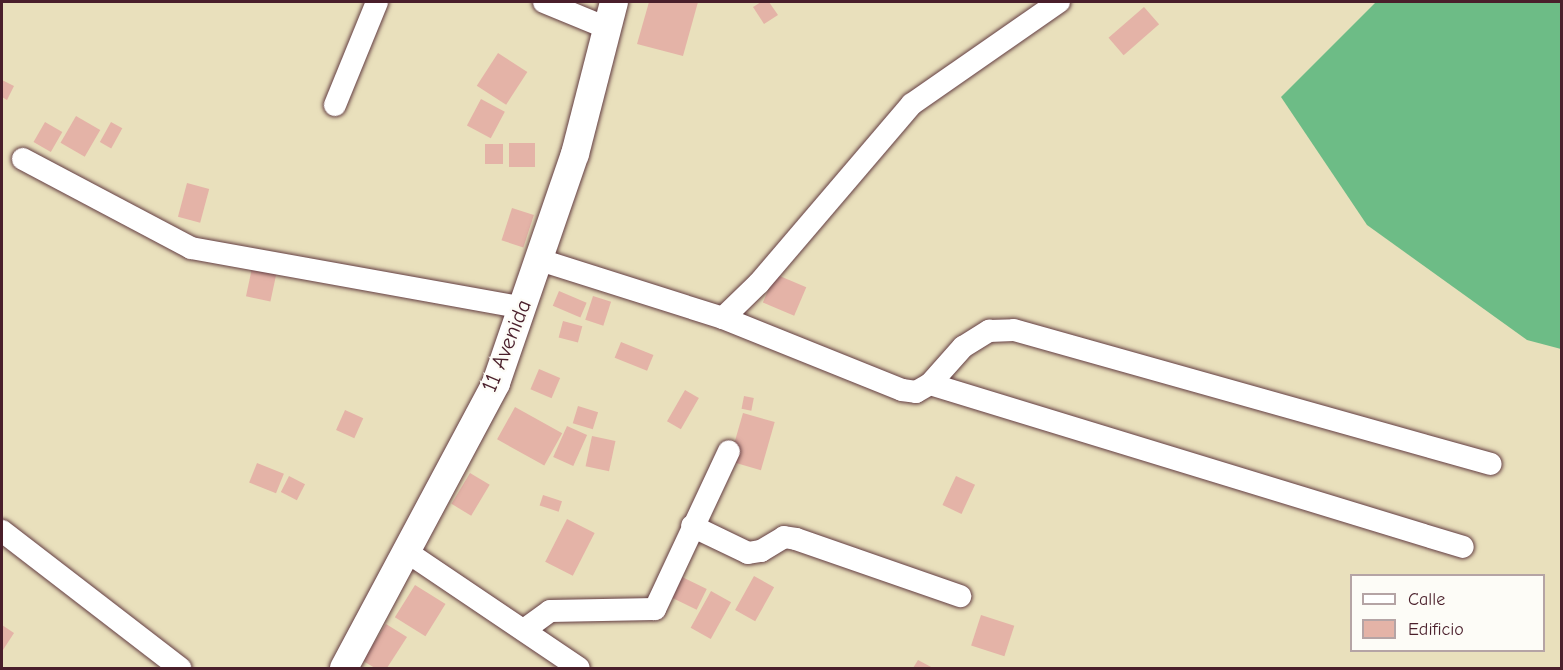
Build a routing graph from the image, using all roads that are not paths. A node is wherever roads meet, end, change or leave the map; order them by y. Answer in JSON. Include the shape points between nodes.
{"nodes":[{"id":1,"x":377,"y":2,"type":"edge"},
{"id":2,"x":544,"y":2,"type":"edge"},
{"id":3,"x":1059,"y":2,"type":"edge"},
{"id":4,"x":610,"y":15,"type":"edge"},
{"id":5,"x":335,"y":105,"type":"dead end"},
{"id":6,"x":23,"y":159,"type":"dead end"},
{"id":7,"x":540,"y":260,"type":"junction"},
{"id":8,"x":524,"y":308,"type":"junction"},
{"id":9,"x":723,"y":318,"type":"junction"},
{"id":10,"x":930,"y":384,"type":"junction"},
{"id":11,"x":729,"y":451,"type":"dead end"},
{"id":12,"x":1491,"y":464,"type":"dead end"},
{"id":13,"x":692,"y":526,"type":"junction"},
{"id":14,"x":2,"y":531,"type":"edge"},
{"id":15,"x":1463,"y":547,"type":"dead end"},
{"id":16,"x":407,"y":552,"type":"junction"},
{"id":17,"x":960,"y":596,"type":"dead end"},
{"id":18,"x":524,"y":630,"type":"junction"},
{"id":19,"x":180,"y":669,"type":"edge"},
{"id":20,"x":344,"y":669,"type":"edge"},
{"id":21,"x":579,"y":669,"type":"edge"}],
"edges":[{"from":1,"to":5,"type":"street"},
{"from":2,"to":4,"type":"street"},
{"from":3,"to":9,"type":"street","via":[[939,82],[912,105],[759,283]]},
{"from":4,"to":7,"type":"street","name":"11 Avenida","via":[[575,154]]},
{"from":6,"to":8,"type":"street","via":[[191,248]]},
{"from":7,"to":8,"type":"street","name":"11 Avenida"},
{"from":7,"to":9,"type":"street"},
{"from":8,"to":16,"type":"street","name":"11 Avenida","via":[[496,383],[465,435]]},
{"from":9,"to":10,"type":"street","via":[[902,390],[916,392]]},
{"from":10,"to":12,"type":"street","via":[[963,347],[989,332],[1014,330]]},
{"from":10,"to":15,"type":"street"},
{"from":11,"to":13,"type":"street"},
{"from":13,"to":17,"type":"street","via":[[748,552],[761,551],[784,537],[796,539]]},
{"from":13,"to":18,"type":"street","via":[[655,609],[550,611]]},
{"from":14,"to":19,"type":"street"},
{"from":16,"to":18,"type":"street"},
{"from":16,"to":20,"type":"street","name":"11 Avenida"},
{"from":18,"to":21,"type":"street"}]}
